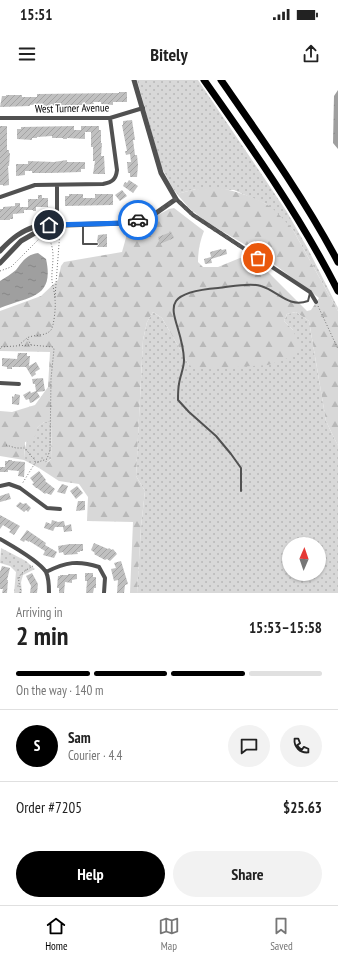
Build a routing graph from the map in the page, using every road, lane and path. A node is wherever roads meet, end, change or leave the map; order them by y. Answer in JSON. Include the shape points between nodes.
{"nodes":[{"id":1,"x":134,"y":80,"type":"edge"},
{"id":2,"x":204,"y":80,"type":"edge"},
{"id":3,"x":221,"y":80,"type":"edge"},
{"id":4,"x":143,"y":108,"type":"junction"},
{"id":5,"x":0,"y":118,"type":"edge"},
{"id":6,"x":110,"y":118,"type":"junction"},
{"id":7,"x":56,"y":185,"type":"junction"},
{"id":8,"x":0,"y":197,"type":"edge"},
{"id":9,"x":176,"y":199,"type":"junction"},
{"id":10,"x":57,"y":224,"type":"junction"},
{"id":11,"x":82,"y":224,"type":"junction"},
{"id":12,"x":49,"y":225,"type":"junction"},
{"id":13,"x":60,"y":230,"type":"dead end"},
{"id":14,"x":97,"y":244,"type":"dead end"},
{"id":15,"x":0,"y":251,"type":"edge"},
{"id":16,"x":338,"y":262,"type":"edge"},
{"id":17,"x":0,"y":263,"type":"edge"},
{"id":18,"x":0,"y":271,"type":"edge"},
{"id":19,"x":338,"y":291,"type":"edge"},
{"id":20,"x":310,"y":292,"type":"junction"},
{"id":21,"x":55,"y":300,"type":"junction"},
{"id":22,"x":316,"y":302,"type":"joint"},
{"id":23,"x":27,"y":338,"type":"junction"},
{"id":24,"x":31,"y":345,"type":"junction"},
{"id":25,"x":18,"y":346,"type":"junction"},
{"id":26,"x":0,"y":349,"type":"edge"},
{"id":27,"x":338,"y":349,"type":"edge"},
{"id":28,"x":0,"y":383,"type":"edge"},
{"id":29,"x":19,"y":384,"type":"dead end"},
{"id":30,"x":6,"y":445,"type":"dead end"},
{"id":31,"x":36,"y":463,"type":"junction"},
{"id":32,"x":22,"y":484,"type":"dead end"},
{"id":33,"x":0,"y":486,"type":"edge"},
{"id":34,"x":241,"y":491,"type":"dead end"},
{"id":35,"x":60,"y":509,"type":"dead end"},
{"id":36,"x":0,"y":539,"type":"edge"},
{"id":37,"x":33,"y":566,"type":"dead end"},
{"id":38,"x":46,"y":572,"type":"junction"},
{"id":39,"x":20,"y":593,"type":"edge"},
{"id":40,"x":49,"y":593,"type":"edge"},
{"id":41,"x":104,"y":593,"type":"edge"}],
"edges":[{"from":1,"to":4,"type":"street"},
{"from":2,"to":19,"type":"highway","via":[[271,176]]},
{"from":3,"to":16,"type":"highway","via":[[280,165]]},
{"from":4,"to":6,"type":"street","name":"West Turner Avenue"},
{"from":4,"to":9,"type":"street","via":[[160,173]]},
{"from":5,"to":6,"type":"street","name":"West Turner Avenue"},
{"from":6,"to":7,"type":"street","via":[[116,177],[111,182],[103,184]]},
{"from":7,"to":8,"type":"street","via":[[35,185]]},
{"from":7,"to":10,"type":"street"},
{"from":9,"to":11,"type":"street","via":[[149,218],[126,223]]},
{"from":9,"to":20,"type":"street","via":[[193,215]]},
{"from":10,"to":11,"type":"street"},
{"from":10,"to":12,"type":"street"},
{"from":11,"to":14,"type":"lane","via":[[83,244]]},
{"from":12,"to":15,"type":"street","via":[[24,230]]},
{"from":12,"to":17,"type":"street","via":[[21,240]]},
{"from":13,"to":21,"type":"path"},
{"from":18,"to":21,"type":"path","via":[[11,268],[40,238],[46,238],[50,241],[53,252],[52,280]]},
{"from":20,"to":22,"type":"street"},
{"from":20,"to":34,"type":"lane","via":[[308,301],[300,304],[286,300],[261,286],[200,289],[177,299],[173,308],[184,362],[178,385],[178,400],[216,436],[241,468]]},
{"from":21,"to":23,"type":"path","via":[[51,330],[46,334]]},
{"from":22,"to":27,"type":"path"},
{"from":23,"to":24,"type":"path"},
{"from":23,"to":25,"type":"path"},
{"from":24,"to":25,"type":"path"},
{"from":24,"to":31,"type":"path","via":[[53,347],[55,353],[51,379],[50,450],[47,459]]},
{"from":25,"to":26,"type":"path","via":[[0,346]]},
{"from":28,"to":29,"type":"street"},
{"from":30,"to":31,"type":"path","via":[[25,448]]},
{"from":31,"to":32,"type":"path"},
{"from":33,"to":35,"type":"street","via":[[9,484],[20,488],[47,508]]},
{"from":36,"to":38,"type":"street","via":[[30,557]]},
{"from":37,"to":39,"type":"path","via":[[23,572],[18,580]]},
{"from":38,"to":40,"type":"street"},
{"from":38,"to":41,"type":"street","via":[[68,564],[85,562],[99,567],[105,578]]}]}
